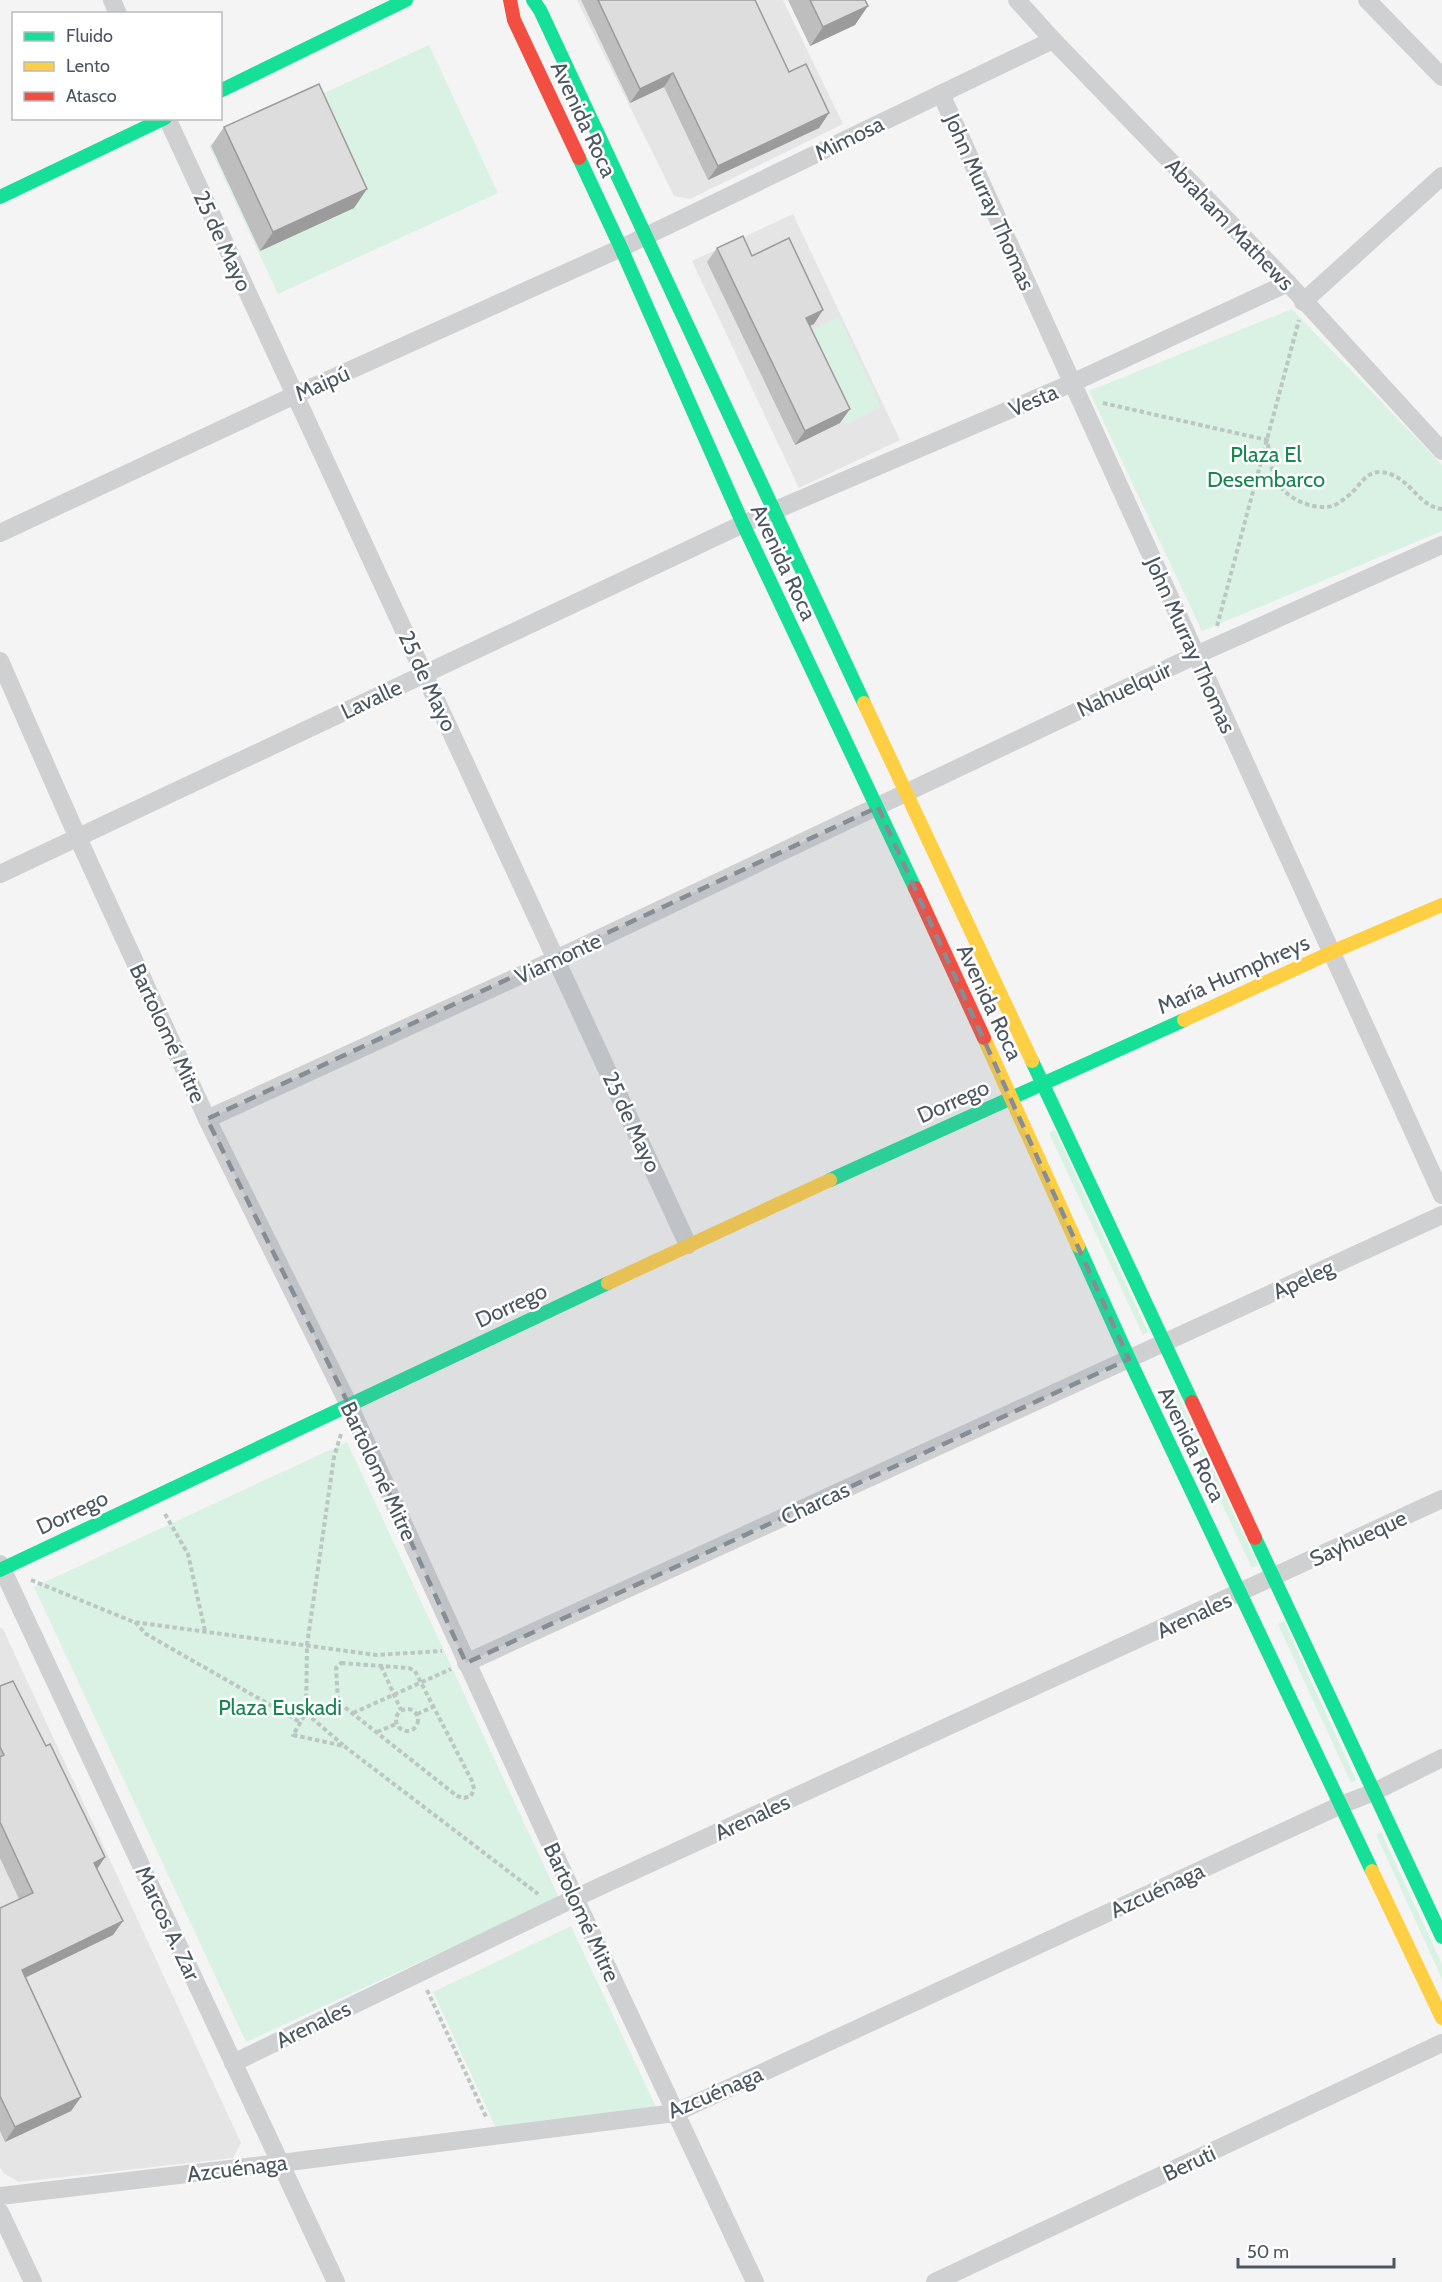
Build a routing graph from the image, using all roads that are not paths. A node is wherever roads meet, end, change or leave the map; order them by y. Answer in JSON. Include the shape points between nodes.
{"nodes":[{"id":1,"x":406,"y":0,"type":"edge"},
{"id":2,"x":510,"y":0,"type":"edge"},
{"id":3,"x":533,"y":0,"type":"edge"},
{"id":4,"x":1017,"y":0,"type":"edge"},
{"id":5,"x":1367,"y":0,"type":"edge"},
{"id":6,"x":1053,"y":40,"type":"junction"},
{"id":7,"x":1442,"y":77,"type":"edge"},
{"id":8,"x":222,"y":90,"type":"edge"},
{"id":9,"x":941,"y":94,"type":"junction"},
{"id":10,"x":162,"y":120,"type":"edge"},
{"id":11,"x":167,"y":120,"type":"edge"},
{"id":12,"x":1442,"y":176,"type":"edge"},
{"id":13,"x":0,"y":197,"type":"edge"},
{"id":14,"x":646,"y":235,"type":"junction"},
{"id":15,"x":621,"y":248,"type":"junction"},
{"id":16,"x":1288,"y":283,"type":"junction"},
{"id":17,"x":1303,"y":302,"type":"junction"},
{"id":18,"x":1076,"y":390,"type":"junction"},
{"id":19,"x":295,"y":395,"type":"junction"},
{"id":20,"x":1442,"y":451,"type":"edge"},
{"id":21,"x":775,"y":511,"type":"junction"},
{"id":22,"x":743,"y":524,"type":"junction"},
{"id":23,"x":0,"y":532,"type":"edge"},
{"id":24,"x":1442,"y":545,"type":"edge"},
{"id":25,"x":1203,"y":652,"type":"junction"},
{"id":26,"x":0,"y":661,"type":"edge"},
{"id":27,"x":424,"y":674,"type":"junction"},
{"id":28,"x":907,"y":793,"type":"junction"},
{"id":29,"x":878,"y":807,"type":"junction"},
{"id":30,"x":78,"y":838,"type":"junction"},
{"id":31,"x":0,"y":874,"type":"edge"},
{"id":32,"x":1442,"y":905,"type":"edge"},
{"id":33,"x":1332,"y":952,"type":"junction"},
{"id":34,"x":556,"y":959,"type":"junction"},
{"id":35,"x":1043,"y":1084,"type":"junction"},
{"id":36,"x":1011,"y":1098,"type":"junction"},
{"id":37,"x":207,"y":1119,"type":"junction"},
{"id":38,"x":1442,"y":1195,"type":"edge"},
{"id":39,"x":1442,"y":1215,"type":"edge"},
{"id":40,"x":688,"y":1245,"type":"junction"},
{"id":41,"x":1164,"y":1342,"type":"junction"},
{"id":42,"x":1128,"y":1359,"type":"junction"},
{"id":43,"x":349,"y":1405,"type":"junction"},
{"id":44,"x":1442,"y":1499,"type":"edge"},
{"id":45,"x":1,"y":1567,"type":"edge"},
{"id":46,"x":1274,"y":1577,"type":"junction"},
{"id":47,"x":1240,"y":1593,"type":"junction"},
{"id":48,"x":463,"y":1657,"type":"junction"},
{"id":49,"x":1442,"y":1758,"type":"edge"},
{"id":50,"x":1374,"y":1792,"type":"junction"},
{"id":51,"x":1341,"y":1804,"type":"junction"},
{"id":52,"x":575,"y":1898,"type":"junction"},
{"id":53,"x":1442,"y":1937,"type":"edge"},
{"id":54,"x":1442,"y":2018,"type":"edge"},
{"id":55,"x":1442,"y":2043,"type":"edge"},
{"id":56,"x":233,"y":2063,"type":"junction"},
{"id":57,"x":675,"y":2113,"type":"junction"},
{"id":58,"x":281,"y":2163,"type":"junction"},
{"id":59,"x":0,"y":2196,"type":"edge"},
{"id":60,"x":0,"y":2212,"type":"edge"},
{"id":61,"x":33,"y":2282,"type":"edge"},
{"id":62,"x":336,"y":2282,"type":"edge"},
{"id":63,"x":755,"y":2282,"type":"edge"},
{"id":64,"x":935,"y":2282,"type":"edge"}],
"edges":[{"from":1,"to":8,"type":"main road"},
{"from":2,"to":15,"type":"main road","name":"Avenida Roca","via":[[514,20]]},
{"from":3,"to":14,"type":"main road","name":"Avenida Roca"},
{"from":4,"to":6,"type":"street","name":"Abraham Mathews"},
{"from":5,"to":7,"type":"street"},
{"from":6,"to":9,"type":"street","name":"Mimosa"},
{"from":6,"to":16,"type":"street","name":"Abraham Mathews"},
{"from":9,"to":14,"type":"street","name":"Mimosa"},
{"from":9,"to":18,"type":"street","name":"John Murray Thomas"},
{"from":10,"to":13,"type":"main road"},
{"from":11,"to":19,"type":"street","name":"25 de Mayo"},
{"from":12,"to":17,"type":"street"},
{"from":14,"to":15,"type":"street","name":"Maipú"},
{"from":14,"to":21,"type":"main road","name":"Avenida Roca"},
{"from":15,"to":19,"type":"street","name":"Maipú"},
{"from":15,"to":22,"type":"main road","name":"Avenida Roca"},
{"from":16,"to":17,"type":"street","name":"Abraham Mathews"},
{"from":16,"to":18,"type":"street","name":"Vesta"},
{"from":17,"to":20,"type":"street","name":"Abraham Mathews"},
{"from":18,"to":21,"type":"street","name":"Vesta"},
{"from":18,"to":25,"type":"street","name":"John Murray Thomas"},
{"from":19,"to":23,"type":"street","name":"Maipú"},
{"from":19,"to":27,"type":"street","name":"25 de Mayo"},
{"from":21,"to":22,"type":"street","name":"Lavalle"},
{"from":21,"to":28,"type":"main road","name":"Avenida Roca"},
{"from":22,"to":27,"type":"street","name":"Lavalle"},
{"from":22,"to":29,"type":"main road","name":"Avenida Roca"},
{"from":24,"to":25,"type":"street","name":"Nahuelquir"},
{"from":25,"to":28,"type":"street","name":"Nahuelquir"},
{"from":25,"to":33,"type":"street","name":"John Murray Thomas"},
{"from":26,"to":30,"type":"street","name":"Bartolomé Mitre"},
{"from":27,"to":30,"type":"street","name":"Lavalle"},
{"from":27,"to":34,"type":"street","name":"25 de Mayo"},
{"from":28,"to":29,"type":"street","name":"Viamonte"},
{"from":28,"to":35,"type":"main road","name":"Avenida Roca"},
{"from":29,"to":34,"type":"street","name":"Viamonte"},
{"from":29,"to":36,"type":"main road","name":"Avenida Roca"},
{"from":30,"to":31,"type":"street","name":"Lavalle"},
{"from":30,"to":37,"type":"street","name":"Bartolomé Mitre"},
{"from":32,"to":33,"type":"main road","name":"María Humphreys"},
{"from":33,"to":35,"type":"main road","name":"María Humphreys"},
{"from":33,"to":38,"type":"street","name":"John Murray Thomas"},
{"from":34,"to":37,"type":"street","name":"Viamonte"},
{"from":34,"to":40,"type":"street","name":"25 de Mayo"},
{"from":35,"to":36,"type":"main road","name":"Dorrego"},
{"from":35,"to":41,"type":"main road","name":"Avenida Roca"},
{"from":36,"to":40,"type":"main road","name":"Dorrego"},
{"from":36,"to":42,"type":"main road","name":"Avenida Roca"},
{"from":37,"to":43,"type":"street","name":"Bartolomé Mitre"},
{"from":39,"to":41,"type":"street","name":"Apeleg"},
{"from":40,"to":43,"type":"main road","name":"Dorrego"},
{"from":41,"to":42,"type":"street","name":"Charcas"},
{"from":41,"to":46,"type":"main road","name":"Avenida Roca"},
{"from":42,"to":47,"type":"main road","name":"Avenida Roca"},
{"from":42,"to":48,"type":"street","name":"Charcas"},
{"from":43,"to":45,"type":"main road","name":"Dorrego"},
{"from":43,"to":48,"type":"street","name":"Bartolomé Mitre"},
{"from":44,"to":46,"type":"street","name":"Sayhueque"},
{"from":45,"to":56,"type":"street","name":"Marcos A. Zar"},
{"from":46,"to":47,"type":"street","name":"Arenales"},
{"from":46,"to":50,"type":"main road","name":"Avenida Roca"},
{"from":47,"to":51,"type":"main road","name":"Avenida Roca"},
{"from":47,"to":52,"type":"street","name":"Arenales"},
{"from":48,"to":52,"type":"street","name":"Bartolomé Mitre"},
{"from":49,"to":50,"type":"street","name":"Azcuénaga"},
{"from":50,"to":51,"type":"street","name":"Azcuénaga"},
{"from":50,"to":53,"type":"main road","name":"Avenida Roca"},
{"from":51,"to":54,"type":"main road","name":"Avenida Roca"},
{"from":51,"to":57,"type":"street","name":"Azcuénaga"},
{"from":52,"to":56,"type":"street","name":"Arenales"},
{"from":52,"to":57,"type":"street","name":"Bartolomé Mitre"},
{"from":55,"to":64,"type":"street","name":"Beruti"},
{"from":56,"to":58,"type":"street","name":"Marcos A. Zar"},
{"from":57,"to":58,"type":"street","name":"Azcuénaga"},
{"from":57,"to":63,"type":"street","name":"Bartolomé Mitre"},
{"from":58,"to":59,"type":"street","name":"Azcuénaga"},
{"from":58,"to":62,"type":"street","name":"Marcos A. Zar"},
{"from":60,"to":61,"type":"street"}]}
